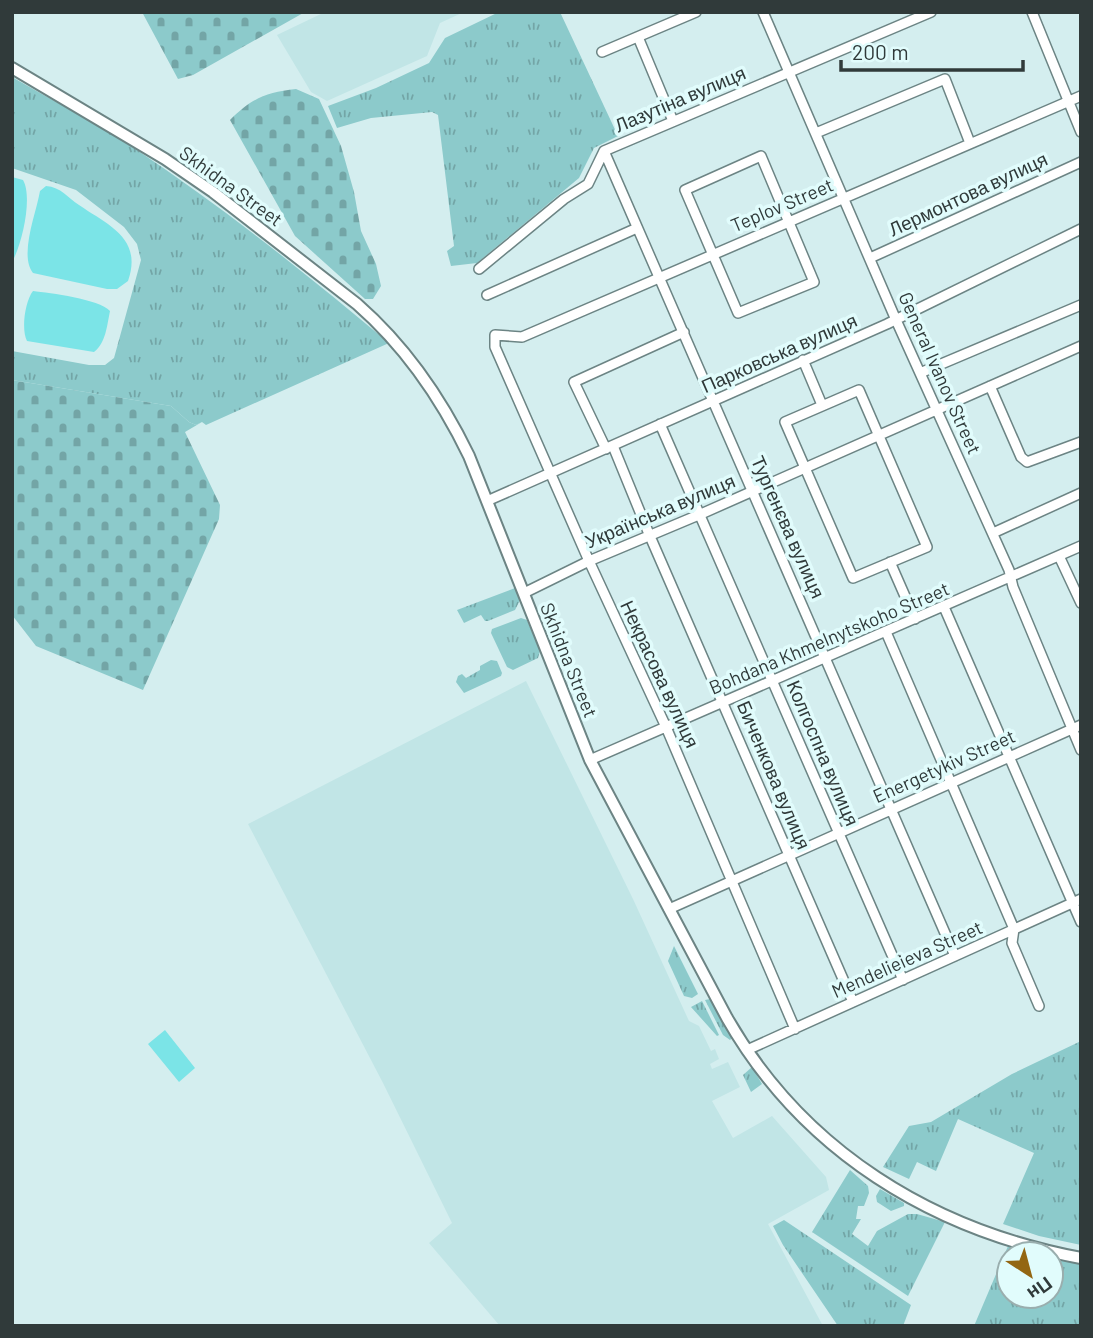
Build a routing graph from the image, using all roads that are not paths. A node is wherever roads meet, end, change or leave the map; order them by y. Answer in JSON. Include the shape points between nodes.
{"nodes":[{"id":1,"x":696,"y":12,"type":"edge"},
{"id":2,"x":763,"y":12,"type":"edge"},
{"id":3,"x":931,"y":12,"type":"edge"},
{"id":4,"x":1032,"y":12,"type":"edge"},
{"id":5,"x":638,"y":37,"type":"junction"},
{"id":6,"x":602,"y":52,"type":"dead end"},
{"id":7,"x":12,"y":68,"type":"edge"},
{"id":8,"x":789,"y":71,"type":"junction"},
{"id":9,"x":1081,"y":96,"type":"edge"},
{"id":10,"x":1068,"y":101,"type":"junction"},
{"id":11,"x":673,"y":121,"type":"junction"},
{"id":12,"x":1081,"y":132,"type":"edge"},
{"id":13,"x":816,"y":133,"type":"junction"},
{"id":14,"x":970,"y":143,"type":"junction"},
{"id":15,"x":604,"y":151,"type":"junction"},
{"id":16,"x":1081,"y":162,"type":"edge"},
{"id":17,"x":844,"y":199,"type":"junction"},
{"id":18,"x":788,"y":221,"type":"junction"},
{"id":19,"x":637,"y":228,"type":"junction"},
{"id":20,"x":1081,"y":229,"type":"edge"},
{"id":21,"x":713,"y":254,"type":"junction"},
{"id":22,"x":870,"y":258,"type":"junction"},
{"id":23,"x":479,"y":269,"type":"dead end"},
{"id":24,"x":660,"y":276,"type":"junction"},
{"id":25,"x":487,"y":295,"type":"dead end"},
{"id":26,"x":1081,"y":305,"type":"edge"},
{"id":27,"x":896,"y":320,"type":"junction"},
{"id":28,"x":684,"y":332,"type":"junction"},
{"id":29,"x":495,"y":335,"type":"joint"},
{"id":30,"x":1081,"y":346,"type":"edge"},
{"id":31,"x":803,"y":360,"type":"junction"},
{"id":32,"x":920,"y":373,"type":"junction"},
{"id":33,"x":990,"y":386,"type":"junction"},
{"id":34,"x":713,"y":400,"type":"junction"},
{"id":35,"x":822,"y":405,"type":"junction"},
{"id":36,"x":936,"y":410,"type":"junction"},
{"id":37,"x":660,"y":424,"type":"junction"},
{"id":38,"x":880,"y":435,"type":"junction"},
{"id":39,"x":1081,"y":442,"type":"edge"},
{"id":40,"x":610,"y":447,"type":"junction"},
{"id":41,"x":806,"y":467,"type":"junction"},
{"id":42,"x":551,"y":472,"type":"junction"},
{"id":43,"x":752,"y":491,"type":"junction"},
{"id":44,"x":1081,"y":493,"type":"edge"},
{"id":45,"x":487,"y":500,"type":"junction"},
{"id":46,"x":701,"y":513,"type":"junction"},
{"id":47,"x":993,"y":533,"type":"junction"},
{"id":48,"x":649,"y":534,"type":"junction"},
{"id":49,"x":1081,"y":546,"type":"edge"},
{"id":50,"x":1059,"y":556,"type":"junction"},
{"id":51,"x":589,"y":561,"type":"junction"},
{"id":52,"x":890,"y":562,"type":"junction"},
{"id":53,"x":1010,"y":578,"type":"junction"},
{"id":54,"x":524,"y":593,"type":"junction"},
{"id":55,"x":1081,"y":603,"type":"edge"},
{"id":56,"x":944,"y":607,"type":"junction"},
{"id":57,"x":915,"y":619,"type":"junction"},
{"id":58,"x":886,"y":632,"type":"junction"},
{"id":59,"x":825,"y":658,"type":"junction"},
{"id":60,"x":773,"y":681,"type":"junction"},
{"id":61,"x":723,"y":702,"type":"junction"},
{"id":62,"x":666,"y":727,"type":"junction"},
{"id":63,"x":1077,"y":727,"type":"edge"},
{"id":64,"x":1081,"y":750,"type":"edge"},
{"id":65,"x":1009,"y":757,"type":"junction"},
{"id":66,"x":590,"y":760,"type":"junction"},
{"id":67,"x":952,"y":782,"type":"junction"},
{"id":68,"x":891,"y":809,"type":"junction"},
{"id":69,"x":838,"y":832,"type":"junction"},
{"id":70,"x":789,"y":855,"type":"junction"},
{"id":71,"x":732,"y":881,"type":"junction"},
{"id":72,"x":1076,"y":901,"type":"edge"},
{"id":73,"x":669,"y":909,"type":"junction"},
{"id":74,"x":1081,"y":922,"type":"edge"},
{"id":75,"x":1014,"y":929,"type":"junction"},
{"id":76,"x":955,"y":956,"type":"junction"},
{"id":77,"x":903,"y":980,"type":"junction"},
{"id":78,"x":853,"y":1002,"type":"junction"},
{"id":79,"x":1039,"y":1006,"type":"dead end"},
{"id":80,"x":795,"y":1029,"type":"junction"},
{"id":81,"x":747,"y":1051,"type":"junction"},
{"id":82,"x":1081,"y":1258,"type":"edge"}],
"edges":[{"from":1,"to":5,"type":"street"},
{"from":2,"to":8,"type":"street","name":"General Ivanov Street"},
{"from":3,"to":8,"type":"street","name":"Лазутіна вулиця"},
{"from":4,"to":10,"type":"street"},
{"from":5,"to":6,"type":"street"},
{"from":5,"to":11,"type":"street"},
{"from":7,"to":45,"type":"main road","name":"Skhidna Street","via":[[213,192],[375,320],[431,388],[456,429]]},
{"from":8,"to":11,"type":"street","name":"Лазутіна вулиця"},
{"from":8,"to":13,"type":"street","name":"General Ivanov Street"},
{"from":9,"to":10,"type":"street","name":"Teplov Street"},
{"from":10,"to":12,"type":"street"},
{"from":10,"to":14,"type":"street","name":"Teplov Street"},
{"from":11,"to":15,"type":"street","name":"Лазутіна вулиця"},
{"from":13,"to":14,"type":"street","via":[[944,79]]},
{"from":13,"to":17,"type":"street","name":"General Ivanov Street"},
{"from":14,"to":17,"type":"street","name":"Teplov Street"},
{"from":15,"to":19,"type":"street","name":"Тургенєва вулиця"},
{"from":15,"to":23,"type":"street","name":"Лазутіна вулиця","via":[[588,184]]},
{"from":16,"to":22,"type":"street","name":"Лермонтова вулиця"},
{"from":17,"to":18,"type":"street","name":"Teplov Street"},
{"from":17,"to":22,"type":"street","name":"General Ivanov Street"},
{"from":18,"to":21,"type":"street","name":"Teplov Street"},
{"from":18,"to":21,"type":"street","via":[[814,282],[738,313]]},
{"from":18,"to":21,"type":"street","via":[[761,156],[685,190]]},
{"from":19,"to":24,"type":"street","name":"Тургенєва вулиця"},
{"from":19,"to":25,"type":"street"},
{"from":20,"to":27,"type":"street","name":"Парковська вулиця"},
{"from":21,"to":24,"type":"street","name":"Teplov Street"},
{"from":22,"to":27,"type":"street","name":"General Ivanov Street"},
{"from":24,"to":28,"type":"street","name":"Тургенєва вулиця"},
{"from":24,"to":29,"type":"street","name":"Teplov Street","via":[[522,337]]},
{"from":26,"to":32,"type":"street"},
{"from":27,"to":31,"type":"street","name":"Парковська вулиця"},
{"from":27,"to":32,"type":"street","name":"General Ivanov Street"},
{"from":28,"to":34,"type":"street","name":"Тургенєва вулиця"},
{"from":28,"to":40,"type":"street","name":"Биченкова вулиця","via":[[574,382]]},
{"from":29,"to":42,"type":"street","name":"Некрасова вулиця","via":[[495,347]]},
{"from":30,"to":33,"type":"street","name":"Українська вулиця"},
{"from":31,"to":34,"type":"street","name":"Парковська вулиця"},
{"from":31,"to":35,"type":"street"},
{"from":32,"to":36,"type":"street","name":"General Ivanov Street"},
{"from":33,"to":36,"type":"street","name":"Українська вулиця"},
{"from":33,"to":39,"type":"street","via":[[1027,462]]},
{"from":34,"to":37,"type":"street","name":"Парковська вулиця"},
{"from":34,"to":43,"type":"street","name":"Тургенєва вулиця"},
{"from":35,"to":38,"type":"street","via":[[859,390]]},
{"from":35,"to":41,"type":"street","via":[[785,422]]},
{"from":36,"to":38,"type":"street","name":"Українська вулиця"},
{"from":36,"to":47,"type":"street","name":"General Ivanov Street"},
{"from":37,"to":40,"type":"street","name":"Парковська вулиця"},
{"from":37,"to":46,"type":"street","name":"Колгоспна вулиця"},
{"from":38,"to":41,"type":"street","name":"Українська вулиця"},
{"from":38,"to":52,"type":"street","via":[[927,547]]},
{"from":40,"to":42,"type":"street","name":"Парковська вулиця"},
{"from":40,"to":48,"type":"street","name":"Биченкова вулиця"},
{"from":41,"to":43,"type":"street","name":"Українська вулиця"},
{"from":41,"to":52,"type":"street","via":[[853,578]]},
{"from":42,"to":45,"type":"street","name":"Парковська вулиця"},
{"from":42,"to":51,"type":"street","name":"Некрасова вулиця"},
{"from":43,"to":46,"type":"street","name":"Українська вулиця"},
{"from":43,"to":59,"type":"street","name":"Тургенєва вулиця"},
{"from":44,"to":47,"type":"street"},
{"from":45,"to":54,"type":"main road","name":"Skhidna Street"},
{"from":46,"to":48,"type":"street","name":"Українська вулиця"},
{"from":46,"to":60,"type":"street","name":"Колгоспна вулиця"},
{"from":47,"to":53,"type":"street","name":"General Ivanov Street"},
{"from":48,"to":51,"type":"street","name":"Українська вулиця"},
{"from":48,"to":61,"type":"street","name":"Биченкова вулиця"},
{"from":49,"to":50,"type":"street","name":"Bohdana Khmelnytskoho Street"},
{"from":50,"to":53,"type":"street","name":"Bohdana Khmelnytskoho Street"},
{"from":50,"to":55,"type":"street"},
{"from":51,"to":54,"type":"street","name":"Українська вулиця"},
{"from":51,"to":62,"type":"street","name":"Некрасова вулиця"},
{"from":52,"to":57,"type":"street"},
{"from":53,"to":56,"type":"street","name":"Bohdana Khmelnytskoho Street"},
{"from":53,"to":63,"type":"street","name":"General Ivanov Street"},
{"from":54,"to":66,"type":"main road","name":"Skhidna Street"},
{"from":56,"to":57,"type":"street","name":"Bohdana Khmelnytskoho Street"},
{"from":56,"to":65,"type":"street"},
{"from":57,"to":58,"type":"street","name":"Bohdana Khmelnytskoho Street"},
{"from":58,"to":59,"type":"street","name":"Bohdana Khmelnytskoho Street"},
{"from":58,"to":67,"type":"street"},
{"from":59,"to":60,"type":"street","name":"Bohdana Khmelnytskoho Street"},
{"from":59,"to":68,"type":"street","name":"Тургенєва вулиця"},
{"from":60,"to":61,"type":"street","name":"Bohdana Khmelnytskoho Street"},
{"from":60,"to":69,"type":"street","name":"Колгоспна вулиця"},
{"from":61,"to":62,"type":"street","name":"Bohdana Khmelnytskoho Street"},
{"from":61,"to":70,"type":"street","name":"Биченкова вулиця"},
{"from":62,"to":66,"type":"street","name":"Bohdana Khmelnytskoho Street"},
{"from":62,"to":71,"type":"street","name":"Некрасова вулиця"},
{"from":63,"to":64,"type":"street","name":"General Ivanov Street"},
{"from":63,"to":65,"type":"street","name":"Energetykiv Street"},
{"from":65,"to":67,"type":"street","name":"Energetykiv Street"},
{"from":65,"to":72,"type":"street"},
{"from":66,"to":73,"type":"main road","name":"Skhidna Street"},
{"from":67,"to":68,"type":"street","name":"Energetykiv Street"},
{"from":67,"to":75,"type":"street"},
{"from":68,"to":69,"type":"street","name":"Energetykiv Street"},
{"from":68,"to":76,"type":"street","name":"Тургенєва вулиця"},
{"from":69,"to":70,"type":"street","name":"Energetykiv Street"},
{"from":69,"to":77,"type":"street","name":"Колгоспна вулиця"},
{"from":70,"to":71,"type":"street","name":"Energetykiv Street"},
{"from":70,"to":78,"type":"street","name":"Биченкова вулиця"},
{"from":71,"to":73,"type":"street","name":"Energetykiv Street"},
{"from":71,"to":80,"type":"street","name":"Некрасова вулиця"},
{"from":72,"to":74,"type":"street"},
{"from":72,"to":75,"type":"street","name":"Mendelieieva Street"},
{"from":73,"to":81,"type":"main road","name":"Skhidna Street"},
{"from":75,"to":76,"type":"street","name":"Mendelieieva Street"},
{"from":75,"to":79,"type":"street","via":[[1012,943]]},
{"from":76,"to":77,"type":"street","name":"Mendelieieva Street"},
{"from":77,"to":78,"type":"street","name":"Mendelieieva Street"},
{"from":78,"to":80,"type":"street","name":"Mendelieieva Street"},
{"from":80,"to":81,"type":"street","name":"Mendelieieva Street"},
{"from":81,"to":82,"type":"main road","name":"Skhidna Street","via":[[813,1129],[888,1186],[925,1207],[1036,1250]]}]}
